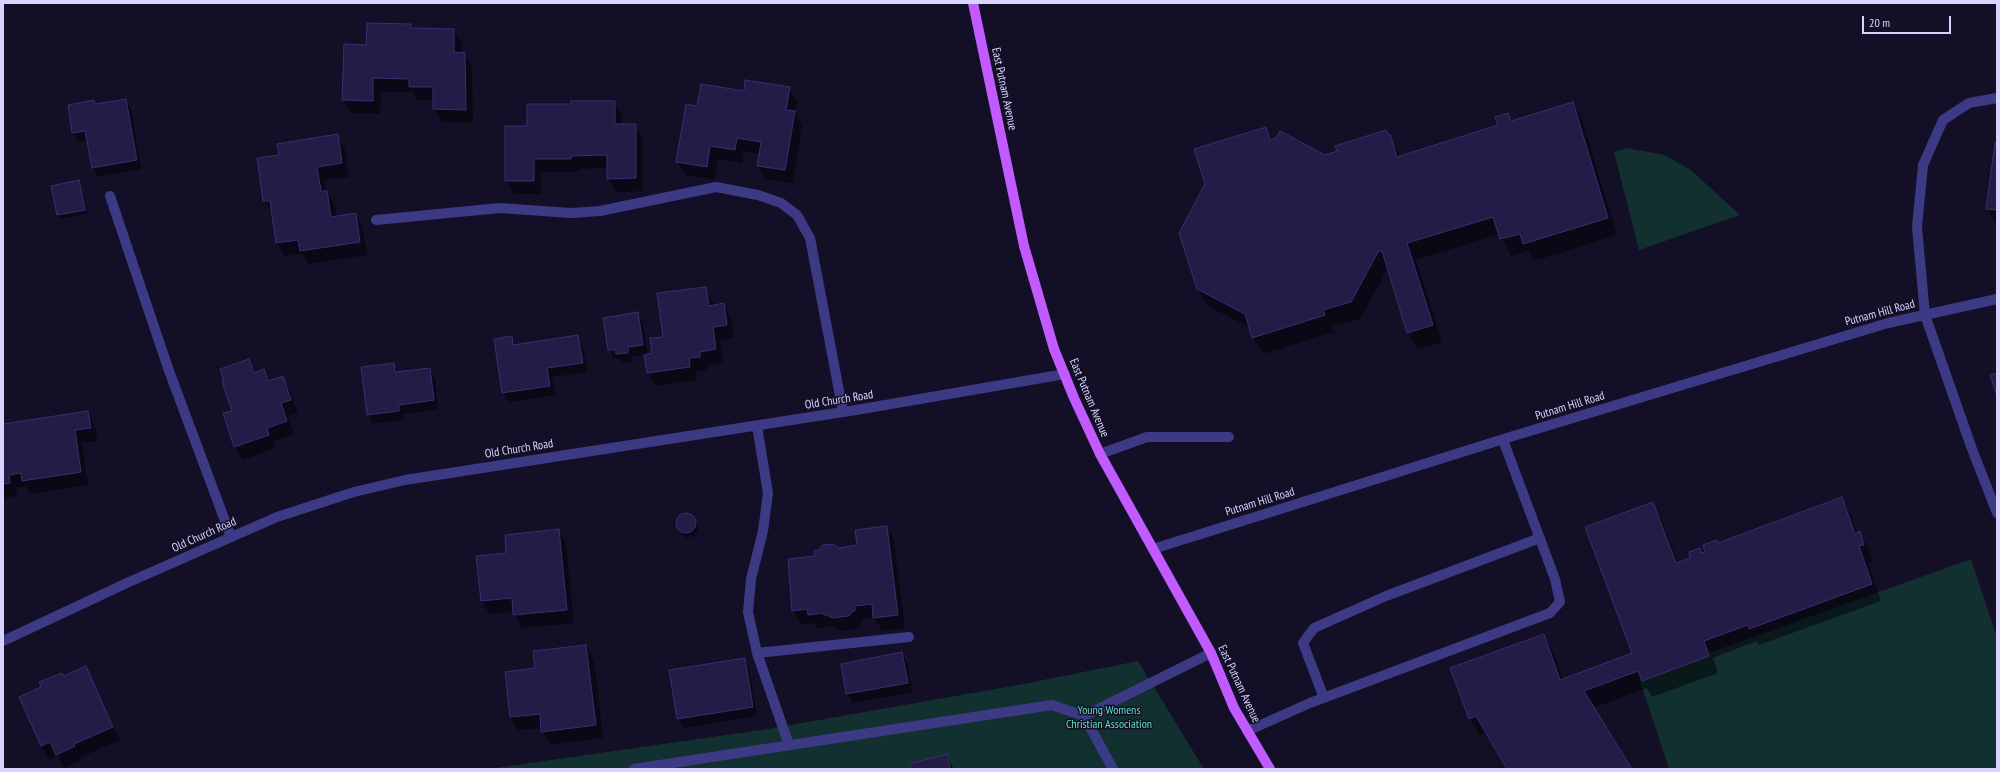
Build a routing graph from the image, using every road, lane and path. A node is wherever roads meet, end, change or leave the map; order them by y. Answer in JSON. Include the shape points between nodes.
{"nodes":[{"id":1,"x":973,"y":3,"type":"edge"},
{"id":2,"x":1997,"y":98,"type":"edge"},
{"id":3,"x":110,"y":196,"type":"dead end"},
{"id":4,"x":376,"y":220,"type":"dead end"},
{"id":5,"x":1997,"y":299,"type":"edge"},
{"id":6,"x":1925,"y":315,"type":"junction"},
{"id":7,"x":1064,"y":374,"type":"junction"},
{"id":8,"x":843,"y":412,"type":"junction"},
{"id":9,"x":757,"y":426,"type":"junction"},
{"id":10,"x":1229,"y":437,"type":"dead end"},
{"id":11,"x":1504,"y":440,"type":"junction"},
{"id":12,"x":1100,"y":454,"type":"junction"},
{"id":13,"x":1997,"y":513,"type":"edge"},
{"id":14,"x":231,"y":537,"type":"junction"},
{"id":15,"x":1540,"y":538,"type":"junction"},
{"id":16,"x":1153,"y":549,"type":"junction"},
{"id":17,"x":909,"y":637,"type":"dead end"},
{"id":18,"x":3,"y":641,"type":"edge"},
{"id":19,"x":757,"y":653,"type":"junction"},
{"id":20,"x":1211,"y":653,"type":"junction"},
{"id":21,"x":1324,"y":698,"type":"junction"},
{"id":22,"x":1084,"y":716,"type":"junction"},
{"id":23,"x":1247,"y":731,"type":"junction"},
{"id":24,"x":789,"y":745,"type":"junction"},
{"id":25,"x":634,"y":769,"type":"edge"},
{"id":26,"x":1113,"y":769,"type":"edge"},
{"id":27,"x":1270,"y":769,"type":"edge"}],
"edges":[{"from":1,"to":7,"type":"main road","name":"East Putnam Avenue","via":[[1024,246],[1054,349]]},
{"from":2,"to":6,"type":"street","via":[[1969,103],[1943,120],[1922,166],[1917,227]]},
{"from":3,"to":14,"type":"street","via":[[168,368]]},
{"from":4,"to":8,"type":"street","via":[[500,208],[571,213],[600,211],[716,187],[758,195],[781,203],[797,216],[810,238]]},
{"from":5,"to":6,"type":"street","name":"Putnam Hill Road"},
{"from":6,"to":11,"type":"street","name":"Putnam Hill Road","via":[[1888,323]]},
{"from":6,"to":13,"type":"street"},
{"from":7,"to":8,"type":"street","name":"Old Church Road"},
{"from":7,"to":12,"type":"main road","name":"East Putnam Avenue"},
{"from":8,"to":9,"type":"street","name":"Old Church Road"},
{"from":9,"to":14,"type":"street","name":"Old Church Road","via":[[406,480],[354,492],[284,515]]},
{"from":9,"to":19,"type":"street","via":[[768,493],[763,531],[751,579],[748,612]]},
{"from":10,"to":12,"type":"street","via":[[1147,436]]},
{"from":11,"to":15,"type":"street"},
{"from":11,"to":16,"type":"street","name":"Putnam Hill Road"},
{"from":12,"to":16,"type":"main road","name":"East Putnam Avenue"},
{"from":14,"to":18,"type":"street","name":"Old Church Road"},
{"from":15,"to":21,"type":"street","via":[[1386,596],[1314,628],[1303,643]]},
{"from":15,"to":21,"type":"street","via":[[1555,579],[1560,602],[1550,613]]},
{"from":16,"to":20,"type":"main road","name":"East Putnam Avenue"},
{"from":17,"to":19,"type":"street"},
{"from":19,"to":24,"type":"street"},
{"from":20,"to":22,"type":"street"},
{"from":20,"to":23,"type":"main road","name":"East Putnam Avenue","via":[[1234,708]]},
{"from":21,"to":23,"type":"street"},
{"from":22,"to":24,"type":"street","via":[[1052,705]]},
{"from":22,"to":26,"type":"street"},
{"from":23,"to":27,"type":"main road","name":"East Putnam Avenue"},
{"from":24,"to":25,"type":"street"}]}
